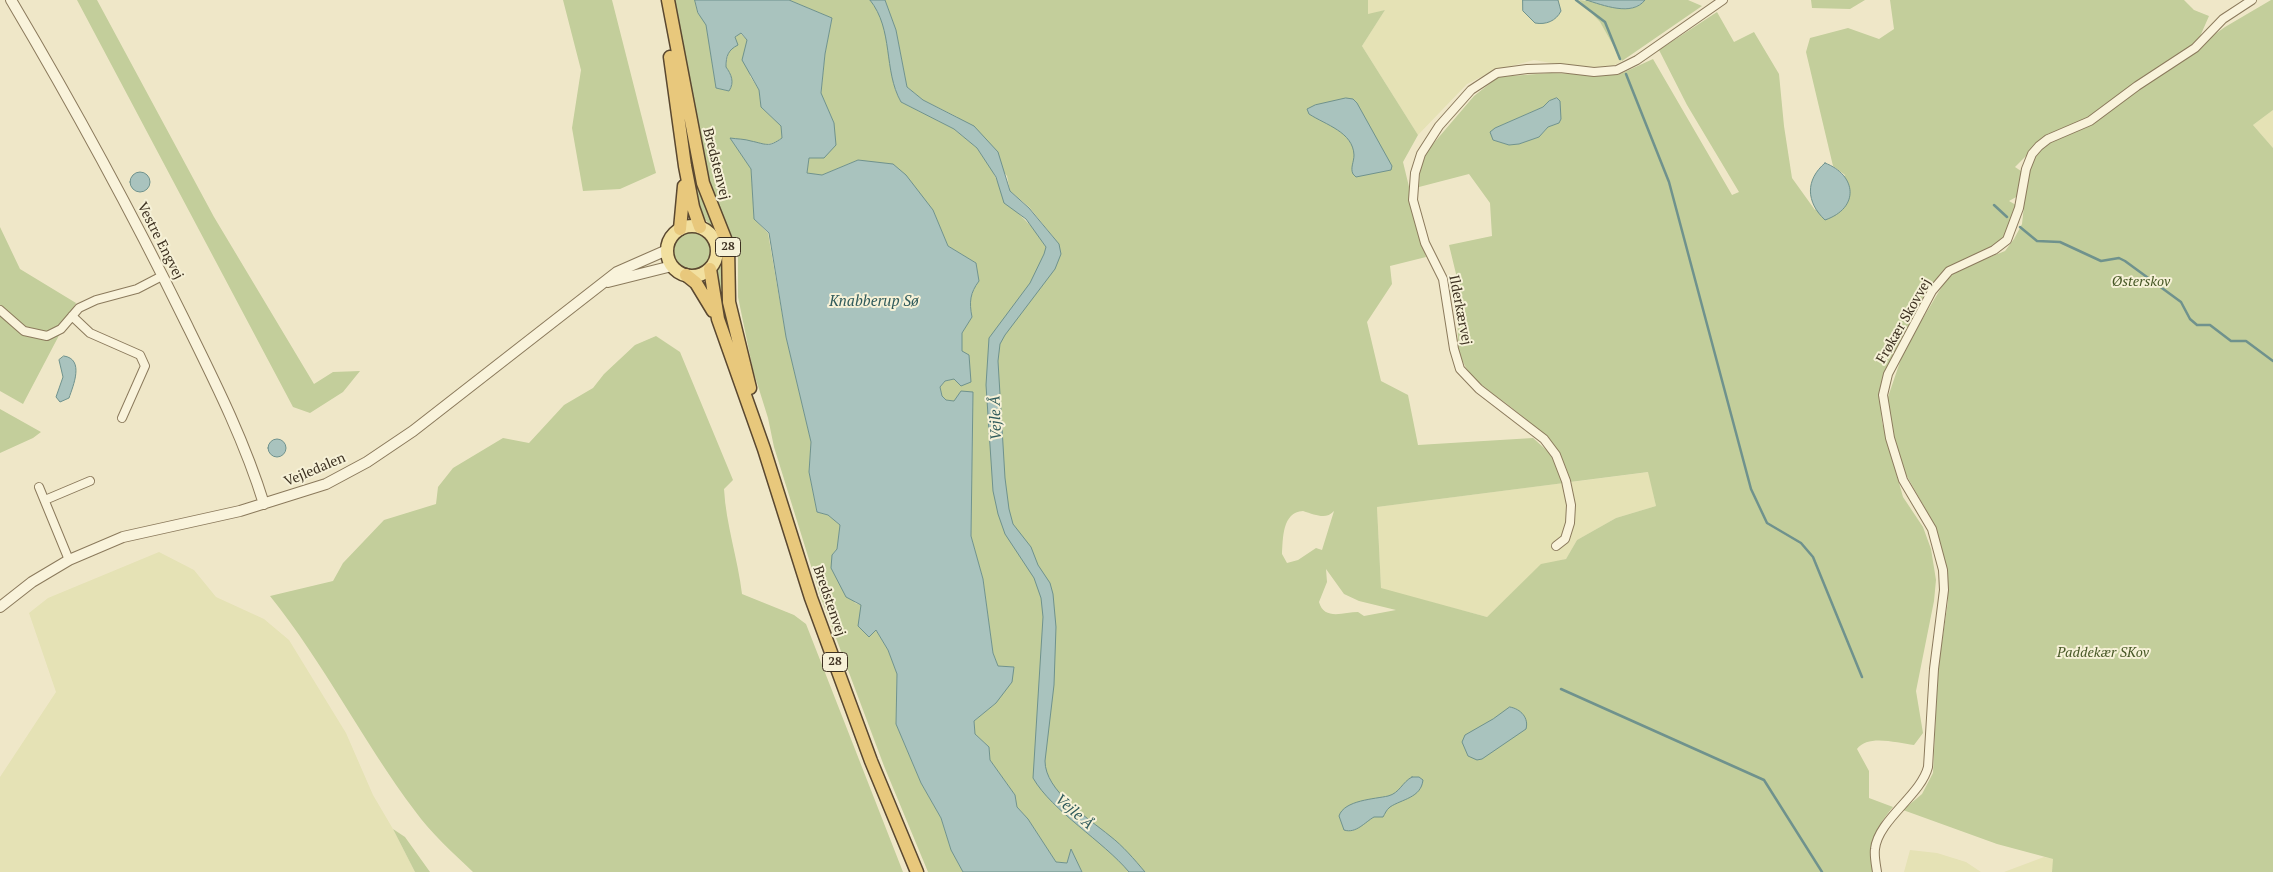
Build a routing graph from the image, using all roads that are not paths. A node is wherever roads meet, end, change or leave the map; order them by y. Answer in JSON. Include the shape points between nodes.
{"nodes":[{"id":1,"x":11,"y":0,"type":"edge"},
{"id":2,"x":662,"y":0,"type":"edge"},
{"id":3,"x":668,"y":0,"type":"edge"},
{"id":4,"x":1723,"y":0,"type":"edge"},
{"id":5,"x":2252,"y":0,"type":"edge"},
{"id":6,"x":685,"y":166,"type":"junction"},
{"id":7,"x":700,"y":227,"type":"junction"},
{"id":8,"x":680,"y":229,"type":"junction"},
{"id":9,"x":667,"y":250,"type":"junction"},
{"id":10,"x":672,"y":266,"type":"junction"},
{"id":11,"x":710,"y":268,"type":"junction"},
{"id":12,"x":686,"y":275,"type":"junction"},
{"id":13,"x":162,"y":276,"type":"junction"},
{"id":14,"x":604,"y":283,"type":"junction"},
{"id":15,"x":0,"y":310,"type":"edge"},
{"id":16,"x":72,"y":316,"type":"junction"},
{"id":17,"x":718,"y":319,"type":"junction"},
{"id":18,"x":122,"y":418,"type":"dead end"},
{"id":19,"x":764,"y":449,"type":"junction"},
{"id":20,"x":90,"y":481,"type":"dead end"},
{"id":21,"x":39,"y":486,"type":"dead end"},
{"id":22,"x":45,"y":500,"type":"junction"},
{"id":23,"x":264,"y":504,"type":"junction"},
{"id":24,"x":1556,"y":546,"type":"dead end"},
{"id":25,"x":70,"y":560,"type":"junction"},
{"id":26,"x":0,"y":607,"type":"edge"},
{"id":27,"x":917,"y":872,"type":"edge"},
{"id":28,"x":1877,"y":872,"type":"edge"}],
"edges":[{"from":1,"to":13,"type":"street","name":"Vestre Engvej","via":[[112,178]]},
{"from":2,"to":6,"type":"highway","name":"Bredstenvej","number":"28"},
{"from":3,"to":19,"type":"highway","name":"Bredstenvej","number":"28","via":[[703,183],[728,246],[729,302]]},
{"from":4,"to":24,"type":"street","name":"Ilderkærvej","via":[[1617,70],[1594,72],[1560,68],[1497,73],[1471,90],[1439,126],[1421,154],[1415,173],[1413,200],[1425,243],[1443,279],[1460,369],[1479,389],[1544,439],[1556,455],[1566,481],[1571,505],[1570,523],[1565,539]]},
{"from":5,"to":28,"type":"street","name":"Frøkær Skovvej","via":[[2223,19],[2195,48],[2090,121],[2039,146],[2026,170],[2019,208],[2007,240],[1994,250],[1949,271],[1932,291],[1888,374],[1883,395],[1890,438],[1903,480],[1932,529],[1943,570],[1944,590],[1934,669],[1928,767],[1878,838],[1875,848]]},
{"from":6,"to":7,"type":"highway","name":"Bredstenvej","number":"28"},
{"from":6,"to":8,"type":"highway","name":"Bredstenvej","number":"28"},
{"from":7,"to":8,"type":"main road","number":"28"},
{"from":7,"to":11,"type":"main road","number":"28","via":[[716,242],[717,254]]},
{"from":8,"to":9,"type":"main road","number":"28","via":[[672,236]]},
{"from":9,"to":10,"type":"main road"},
{"from":9,"to":14,"type":"street","name":"Vejledalen","via":[[617,272]]},
{"from":10,"to":12,"type":"main road","number":"28"},
{"from":10,"to":14,"type":"street","name":"Vejledalen"},
{"from":11,"to":12,"type":"main road","number":"28","via":[[696,276]]},
{"from":11,"to":17,"type":"highway","name":"Bredstenvej","number":"28"},
{"from":12,"to":17,"type":"highway","name":"Bredstenvej","number":"28","via":[[696,283]]},
{"from":13,"to":16,"type":"street","via":[[126,293],[96,300],[79,308]]},
{"from":13,"to":23,"type":"street","name":"Vestre Engvej","via":[[231,418]]},
{"from":14,"to":23,"type":"street","name":"Vejledalen","via":[[367,462],[326,484]]},
{"from":15,"to":16,"type":"street","via":[[24,331],[42,336],[61,329]]},
{"from":16,"to":18,"type":"street","via":[[90,333],[140,355],[143,360],[145,366]]},
{"from":17,"to":19,"type":"highway","name":"Bredstenvej","number":"28"},
{"from":19,"to":27,"type":"highway","name":"Bredstenvej","number":"28","via":[[811,598],[871,761]]},
{"from":20,"to":22,"type":"street"},
{"from":21,"to":22,"type":"street"},
{"from":22,"to":25,"type":"street"},
{"from":23,"to":25,"type":"street","name":"Vejledalen","via":[[123,537]]},
{"from":25,"to":26,"type":"street","name":"Vejledalen","via":[[32,582]]}]}
